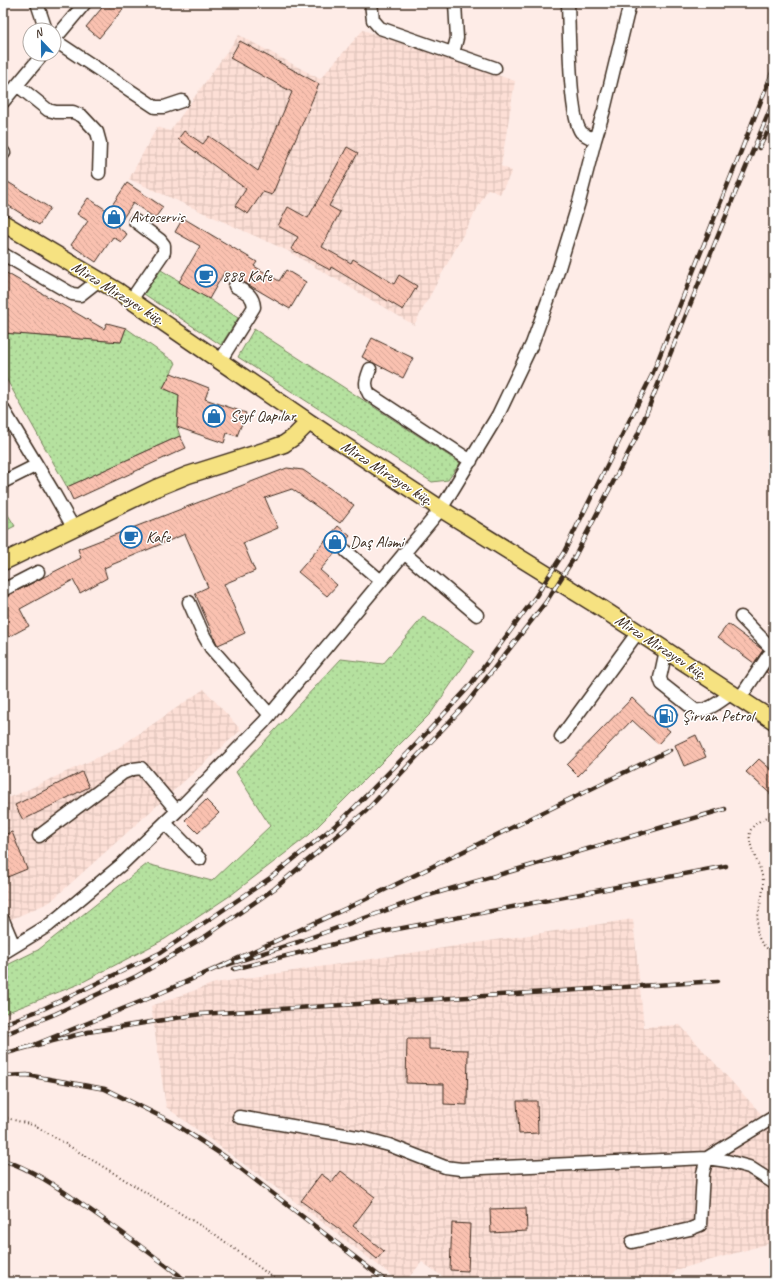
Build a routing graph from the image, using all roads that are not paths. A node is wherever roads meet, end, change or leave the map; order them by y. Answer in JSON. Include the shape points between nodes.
{"nodes":[{"id":1,"x":37,"y":3,"type":"edge"},
{"id":2,"x":85,"y":3,"type":"edge"},
{"id":3,"x":371,"y":3,"type":"edge"},
{"id":4,"x":456,"y":3,"type":"edge"},
{"id":5,"x":568,"y":3,"type":"edge"},
{"id":6,"x":630,"y":3,"type":"edge"},
{"id":7,"x":43,"y":22,"type":"edge"},
{"id":8,"x":62,"y":30,"type":"edge"},
{"id":9,"x":62,"y":45,"type":"edge"},
{"id":10,"x":453,"y":53,"type":"junction"},
{"id":11,"x":36,"y":62,"type":"edge"},
{"id":12,"x":495,"y":68,"type":"dead end"},
{"id":13,"x":17,"y":85,"type":"junction"},
{"id":14,"x":182,"y":100,"type":"dead end"},
{"id":15,"x":3,"y":102,"type":"edge"},
{"id":16,"x":594,"y":140,"type":"junction"},
{"id":17,"x":99,"y":173,"type":"dead end"},
{"id":18,"x":135,"y":221,"type":"dead end"},
{"id":19,"x":3,"y":223,"type":"edge"},
{"id":20,"x":3,"y":254,"type":"edge"},
{"id":21,"x":100,"y":280,"type":"junction"},
{"id":22,"x":235,"y":286,"type":"dead end"},
{"id":23,"x":131,"y":300,"type":"junction"},
{"id":24,"x":220,"y":360,"type":"junction"},
{"id":25,"x":370,"y":370,"type":"dead end"},
{"id":26,"x":3,"y":409,"type":"edge"},
{"id":27,"x":309,"y":422,"type":"junction"},
{"id":28,"x":471,"y":460,"type":"junction"},
{"id":29,"x":37,"y":465,"type":"junction"},
{"id":30,"x":3,"y":482,"type":"edge"},
{"id":31,"x":441,"y":509,"type":"junction"},
{"id":32,"x":73,"y":527,"type":"junction"},
{"id":33,"x":346,"y":551,"type":"dead end"},
{"id":34,"x":404,"y":553,"type":"junction"},
{"id":35,"x":3,"y":562,"type":"edge"},
{"id":36,"x":38,"y":572,"type":"dead end"},
{"id":37,"x":380,"y":581,"type":"junction"},
{"id":38,"x":3,"y":590,"type":"edge"},
{"id":39,"x":189,"y":602,"type":"dead end"},
{"id":40,"x":477,"y":615,"type":"dead end"},
{"id":41,"x":741,"y":617,"type":"dead end"},
{"id":42,"x":638,"y":632,"type":"junction"},
{"id":43,"x":666,"y":650,"type":"junction"},
{"id":44,"x":774,"y":651,"type":"edge"},
{"id":45,"x":736,"y":696,"type":"junction"},
{"id":46,"x":270,"y":715,"type":"junction"},
{"id":47,"x":774,"y":720,"type":"edge"},
{"id":48,"x":561,"y":737,"type":"dead end"},
{"id":49,"x":177,"y":811,"type":"junction"},
{"id":50,"x":164,"y":823,"type":"junction"},
{"id":51,"x":39,"y":836,"type":"dead end"},
{"id":52,"x":200,"y":859,"type":"dead end"},
{"id":53,"x":3,"y":920,"type":"edge"},
{"id":54,"x":14,"y":946,"type":"junction"},
{"id":55,"x":3,"y":953,"type":"edge"},
{"id":56,"x":774,"y":1117,"type":"edge"},
{"id":57,"x":239,"y":1118,"type":"dead end"},
{"id":58,"x":707,"y":1158,"type":"junction"},
{"id":59,"x":774,"y":1183,"type":"edge"},
{"id":60,"x":632,"y":1242,"type":"dead end"}],
"edges":[{"from":1,"to":7,"type":"street"},
{"from":2,"to":8,"type":"street"},
{"from":3,"to":10,"type":"street","via":[[373,20],[380,28]]},
{"from":4,"to":10,"type":"street","via":[[457,38]]},
{"from":5,"to":16,"type":"street","via":[[575,117],[581,132]]},
{"from":6,"to":16,"type":"street","via":[[604,110]]},
{"from":9,"to":14,"type":"street","via":[[155,107],[164,107]]},
{"from":10,"to":12,"type":"street"},
{"from":11,"to":13,"type":"street"},
{"from":13,"to":15,"type":"street"},
{"from":13,"to":17,"type":"street","via":[[48,110],[74,112],[82,116],[97,132],[100,143]]},
{"from":16,"to":28,"type":"street","via":[[560,267],[532,344],[498,415]]},
{"from":18,"to":23,"type":"street","via":[[160,240],[164,252]]},
{"from":19,"to":21,"type":"main road","name":"Mirzə Mirzəyev küç."},
{"from":20,"to":21,"type":"street","via":[[72,294],[80,295]]},
{"from":21,"to":23,"type":"main road","name":"Mirzə Mirzəyev küç."},
{"from":22,"to":24,"type":"street","via":[[250,295],[254,307]]},
{"from":23,"to":24,"type":"main road","name":"Mirzə Mirzəyev küç."},
{"from":24,"to":27,"type":"main road","name":"Mirzə Mirzəyev küç."},
{"from":25,"to":28,"type":"street","via":[[366,381],[369,394]]},
{"from":26,"to":29,"type":"street"},
{"from":27,"to":31,"type":"main road","name":"Mirzə Mirzəyev küç."},
{"from":27,"to":32,"type":"main road","via":[[284,444],[188,475]]},
{"from":28,"to":31,"type":"street"},
{"from":29,"to":30,"type":"street"},
{"from":29,"to":32,"type":"street"},
{"from":31,"to":34,"type":"street"},
{"from":31,"to":42,"type":"main road","name":"Mirzə Mirzəyev küç."},
{"from":32,"to":35,"type":"main road"},
{"from":33,"to":37,"type":"street"},
{"from":34,"to":37,"type":"street"},
{"from":34,"to":40,"type":"street"},
{"from":36,"to":38,"type":"street"},
{"from":37,"to":46,"type":"street"},
{"from":39,"to":46,"type":"street","via":[[211,648]]},
{"from":41,"to":44,"type":"street"},
{"from":42,"to":43,"type":"main road","name":"Mirzə Mirzəyev küç."},
{"from":42,"to":48,"type":"street"},
{"from":43,"to":45,"type":"main road","name":"Mirzə Mirzəyev küç."},
{"from":43,"to":45,"type":"street","via":[[660,678],[662,684],[695,710],[707,710]]},
{"from":44,"to":45,"type":"street"},
{"from":45,"to":47,"type":"main road","name":"Mirzə Mirzəyev küç."},
{"from":46,"to":49,"type":"street"},
{"from":49,"to":50,"type":"street"},
{"from":49,"to":51,"type":"street","via":[[141,768],[133,769],[123,773]]},
{"from":50,"to":52,"type":"street"},
{"from":50,"to":54,"type":"street","via":[[121,865],[49,925]]},
{"from":53,"to":54,"type":"street"},
{"from":54,"to":55,"type":"street"},
{"from":56,"to":58,"type":"street"},
{"from":57,"to":58,"type":"street","via":[[363,1138],[389,1144],[445,1167],[461,1169]]},
{"from":58,"to":59,"type":"street","via":[[749,1167]]},
{"from":58,"to":60,"type":"street","via":[[702,1173],[700,1225]]}]}
